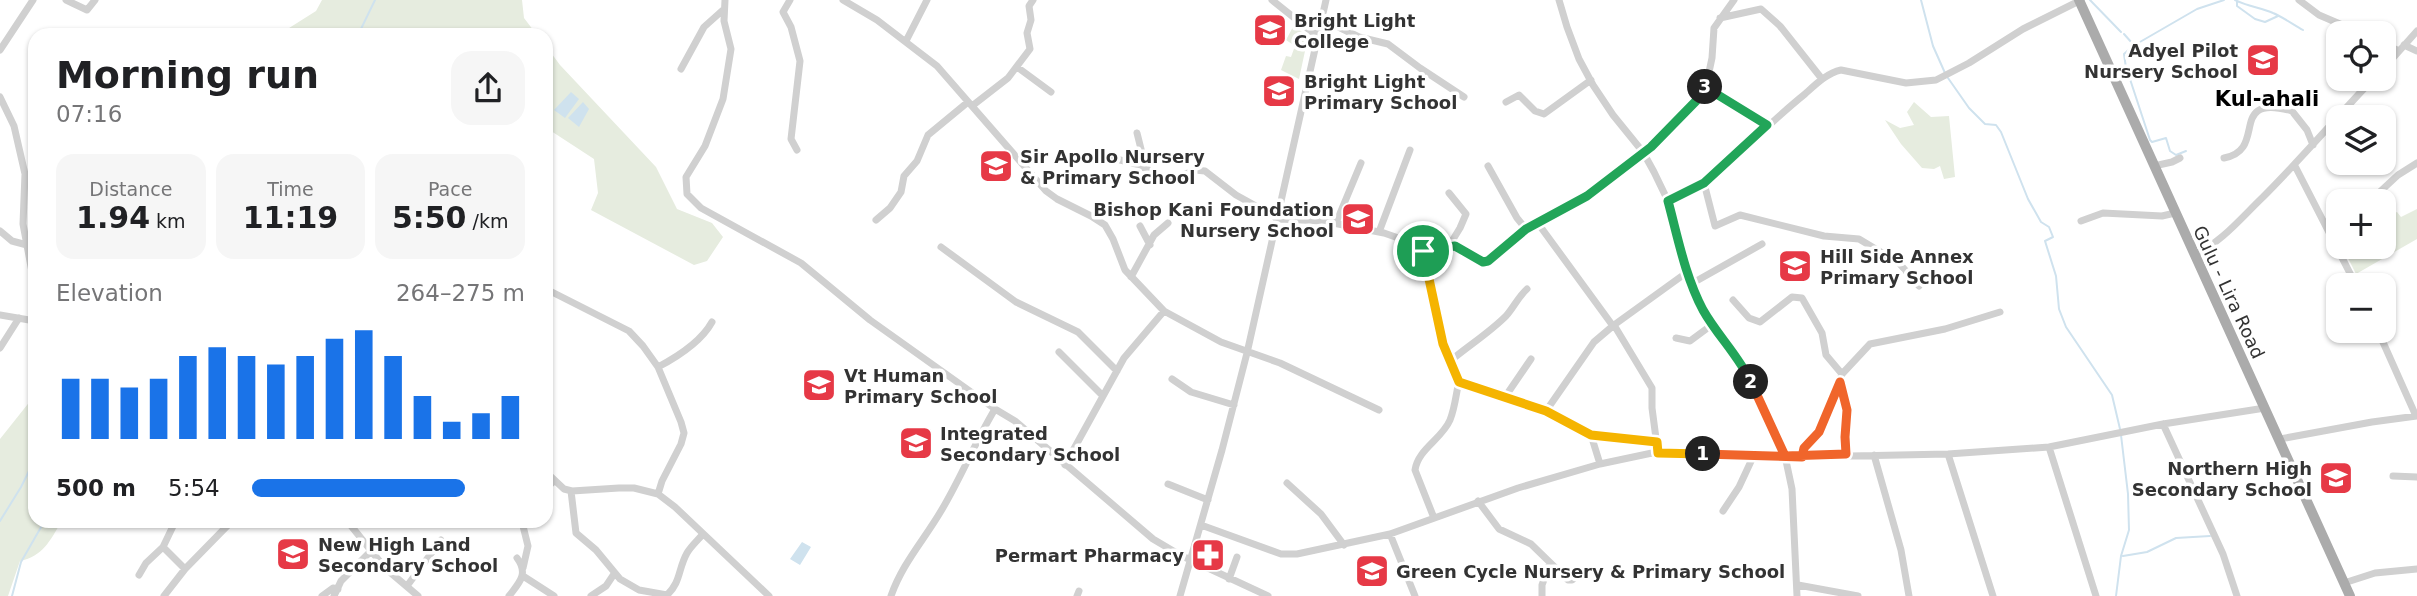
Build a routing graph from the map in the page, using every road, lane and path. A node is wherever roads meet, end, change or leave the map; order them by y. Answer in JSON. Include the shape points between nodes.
{"nodes":[{"id":1,"x":33,"y":0,"type":"edge"},
{"id":2,"x":66,"y":0,"type":"edge"},
{"id":3,"x":95,"y":0,"type":"edge"},
{"id":4,"x":725,"y":0,"type":"edge"},
{"id":5,"x":790,"y":0,"type":"edge"},
{"id":6,"x":843,"y":0,"type":"edge"},
{"id":7,"x":927,"y":0,"type":"edge"},
{"id":8,"x":1033,"y":0,"type":"edge"},
{"id":9,"x":1272,"y":0,"type":"edge"},
{"id":10,"x":1326,"y":0,"type":"edge"},
{"id":11,"x":1559,"y":0,"type":"edge"},
{"id":12,"x":1734,"y":0,"type":"edge"},
{"id":13,"x":2080,"y":0,"type":"edge"},
{"id":14,"x":2299,"y":0,"type":"edge"},
{"id":15,"x":723,"y":10,"type":"junction"},
{"id":16,"x":1720,"y":18,"type":"junction"},
{"id":17,"x":1322,"y":19,"type":"junction"},
{"id":18,"x":2333,"y":21,"type":"edge"},
{"id":19,"x":2417,"y":31,"type":"edge"},
{"id":20,"x":1317,"y":36,"type":"junction"},
{"id":21,"x":906,"y":41,"type":"junction"},
{"id":22,"x":2396,"y":46,"type":"edge"},
{"id":23,"x":2402,"y":48,"type":"junction"},
{"id":24,"x":0,"y":50,"type":"edge"},
{"id":25,"x":2417,"y":51,"type":"edge"},
{"id":26,"x":2396,"y":55,"type":"edge"},
{"id":27,"x":1017,"y":67,"type":"junction"},
{"id":28,"x":681,"y":69,"type":"dead end"},
{"id":29,"x":1822,"y":79,"type":"junction"},
{"id":30,"x":1591,"y":80,"type":"junction"},
{"id":31,"x":1706,"y":86,"type":"junction"},
{"id":32,"x":2362,"y":91,"type":"edge"},
{"id":33,"x":1051,"y":92,"type":"dead end"},
{"id":34,"x":0,"y":97,"type":"edge"},
{"id":35,"x":1464,"y":97,"type":"dead end"},
{"id":36,"x":1506,"y":102,"type":"dead end"},
{"id":37,"x":970,"y":104,"type":"junction"},
{"id":38,"x":1767,"y":125,"type":"junction"},
{"id":39,"x":1137,"y":133,"type":"dead end"},
{"id":40,"x":2313,"y":145,"type":"junction"},
{"id":41,"x":797,"y":150,"type":"dead end"},
{"id":42,"x":1410,"y":150,"type":"dead end"},
{"id":43,"x":1643,"y":152,"type":"junction"},
{"id":44,"x":1107,"y":157,"type":"dead end"},
{"id":45,"x":2224,"y":158,"type":"dead end"},
{"id":46,"x":2178,"y":159,"type":"dead end"},
{"id":47,"x":1361,"y":163,"type":"dead end"},
{"id":48,"x":2417,"y":163,"type":"edge"},
{"id":49,"x":1488,"y":166,"type":"dead end"},
{"id":50,"x":2154,"y":166,"type":"junction"},
{"id":51,"x":2295,"y":166,"type":"junction"},
{"id":52,"x":1146,"y":169,"type":"junction"},
{"id":53,"x":25,"y":174,"type":"junction"},
{"id":54,"x":28,"y":174,"type":"edge"},
{"id":55,"x":1704,"y":183,"type":"junction"},
{"id":56,"x":2383,"y":189,"type":"edge"},
{"id":57,"x":1449,"y":193,"type":"dead end"},
{"id":58,"x":1668,"y":201,"type":"junction"},
{"id":59,"x":2175,"y":213,"type":"junction"},
{"id":60,"x":2326,"y":218,"type":"edge"},
{"id":61,"x":1279,"y":219,"type":"junction"},
{"id":62,"x":876,"y":220,"type":"dead end"},
{"id":63,"x":2081,"y":221,"type":"dead end"},
{"id":64,"x":1537,"y":222,"type":"junction"},
{"id":65,"x":1168,"y":223,"type":"dead end"},
{"id":66,"x":1336,"y":223,"type":"junction"},
{"id":67,"x":1140,"y":226,"type":"dead end"},
{"id":68,"x":1526,"y":229,"type":"junction"},
{"id":69,"x":0,"y":231,"type":"edge"},
{"id":70,"x":1379,"y":232,"type":"junction"},
{"id":71,"x":1762,"y":244,"type":"dead end"},
{"id":72,"x":27,"y":245,"type":"junction"},
{"id":73,"x":1150,"y":245,"type":"junction"},
{"id":74,"x":1449,"y":246,"type":"junction"},
{"id":75,"x":941,"y":247,"type":"dead end"},
{"id":76,"x":28,"y":250,"type":"edge"},
{"id":77,"x":1423,"y":251,"type":"junction"},
{"id":78,"x":2194,"y":255,"type":"junction"},
{"id":79,"x":1686,"y":273,"type":"junction"},
{"id":80,"x":1131,"y":277,"type":"junction"},
{"id":81,"x":1691,"y":284,"type":"junction"},
{"id":82,"x":1919,"y":286,"type":"dead end"},
{"id":83,"x":1527,"y":289,"type":"dead end"},
{"id":84,"x":553,"y":293,"type":"edge"},
{"id":85,"x":1733,"y":300,"type":"dead end"},
{"id":86,"x":1164,"y":311,"type":"junction"},
{"id":87,"x":2000,"y":312,"type":"dead end"},
{"id":88,"x":0,"y":315,"type":"edge"},
{"id":89,"x":19,"y":318,"type":"junction"},
{"id":90,"x":28,"y":320,"type":"edge"},
{"id":91,"x":712,"y":323,"type":"dead end"},
{"id":92,"x":1713,"y":324,"type":"junction"},
{"id":93,"x":1614,"y":326,"type":"junction"},
{"id":94,"x":1676,"y":338,"type":"dead end"},
{"id":95,"x":2384,"y":343,"type":"edge"},
{"id":96,"x":0,"y":348,"type":"edge"},
{"id":97,"x":1059,"y":352,"type":"dead end"},
{"id":98,"x":1247,"y":353,"type":"junction"},
{"id":99,"x":1531,"y":359,"type":"dead end"},
{"id":100,"x":1449,"y":362,"type":"junction"},
{"id":101,"x":657,"y":367,"type":"junction"},
{"id":102,"x":1117,"y":371,"type":"junction"},
{"id":103,"x":1841,"y":378,"type":"junction"},
{"id":104,"x":1172,"y":379,"type":"dead end"},
{"id":105,"x":1459,"y":382,"type":"junction"},
{"id":106,"x":1103,"y":396,"type":"junction"},
{"id":107,"x":1505,"y":397,"type":"junction"},
{"id":108,"x":1234,"y":405,"type":"junction"},
{"id":109,"x":2265,"y":408,"type":"junction"},
{"id":110,"x":995,"y":409,"type":"junction"},
{"id":111,"x":1379,"y":410,"type":"dead end"},
{"id":112,"x":1546,"y":411,"type":"junction"},
{"id":113,"x":2417,"y":416,"type":"edge"},
{"id":114,"x":2163,"y":424,"type":"junction"},
{"id":115,"x":1591,"y":435,"type":"junction"},
{"id":116,"x":2280,"y":439,"type":"junction"},
{"id":117,"x":1657,"y":442,"type":"junction"},
{"id":118,"x":2049,"y":447,"type":"junction"},
{"id":119,"x":1658,"y":453,"type":"junction"},
{"id":120,"x":1846,"y":454,"type":"junction"},
{"id":121,"x":1948,"y":454,"type":"junction"},
{"id":122,"x":1874,"y":455,"type":"junction"},
{"id":123,"x":1785,"y":456,"type":"junction"},
{"id":124,"x":1753,"y":457,"type":"junction"},
{"id":125,"x":1802,"y":457,"type":"junction"},
{"id":126,"x":1600,"y":464,"type":"junction"},
{"id":127,"x":1065,"y":465,"type":"junction"},
{"id":128,"x":2393,"y":476,"type":"dead end"},
{"id":129,"x":2417,"y":477,"type":"edge"},
{"id":130,"x":554,"y":481,"type":"edge"},
{"id":131,"x":1287,"y":482,"type":"dead end"},
{"id":132,"x":1168,"y":484,"type":"dead end"},
{"id":133,"x":571,"y":491,"type":"junction"},
{"id":134,"x":658,"y":494,"type":"junction"},
{"id":135,"x":1209,"y":500,"type":"junction"},
{"id":136,"x":1478,"y":501,"type":"junction"},
{"id":137,"x":1723,"y":511,"type":"dead end"},
{"id":138,"x":1434,"y":518,"type":"junction"},
{"id":139,"x":1201,"y":524,"type":"junction"},
{"id":140,"x":172,"y":528,"type":"edge"},
{"id":141,"x":225,"y":528,"type":"edge"},
{"id":142,"x":353,"y":528,"type":"edge"},
{"id":143,"x":524,"y":528,"type":"edge"},
{"id":144,"x":703,"y":534,"type":"junction"},
{"id":145,"x":1390,"y":534,"type":"junction"},
{"id":146,"x":441,"y":540,"type":"dead end"},
{"id":147,"x":1344,"y":545,"type":"junction"},
{"id":148,"x":163,"y":547,"type":"junction"},
{"id":149,"x":371,"y":551,"type":"junction"},
{"id":150,"x":517,"y":558,"type":"dead end"},
{"id":151,"x":1237,"y":558,"type":"dead end"},
{"id":152,"x":1191,"y":560,"type":"junction"},
{"id":153,"x":1550,"y":563,"type":"junction"},
{"id":154,"x":185,"y":569,"type":"junction"},
{"id":155,"x":2417,"y":569,"type":"edge"},
{"id":156,"x":523,"y":572,"type":"junction"},
{"id":157,"x":614,"y":574,"type":"junction"},
{"id":158,"x":139,"y":575,"type":"dead end"},
{"id":159,"x":1578,"y":575,"type":"dead end"},
{"id":160,"x":1229,"y":579,"type":"junction"},
{"id":161,"x":2344,"y":583,"type":"junction"},
{"id":162,"x":1798,"y":585,"type":"junction"},
{"id":163,"x":407,"y":586,"type":"junction"},
{"id":164,"x":606,"y":586,"type":"junction"},
{"id":165,"x":336,"y":592,"type":"edge"},
{"id":166,"x":676,"y":592,"type":"edge"},
{"id":167,"x":609,"y":595,"type":"edge"},
{"id":168,"x":1992,"y":595,"type":"edge"},
{"id":169,"x":164,"y":596,"type":"edge"},
{"id":170,"x":322,"y":596,"type":"edge"},
{"id":171,"x":418,"y":596,"type":"edge"},
{"id":172,"x":509,"y":596,"type":"edge"},
{"id":173,"x":554,"y":596,"type":"edge"},
{"id":174,"x":591,"y":596,"type":"edge"},
{"id":175,"x":667,"y":596,"type":"edge"},
{"id":176,"x":769,"y":596,"type":"edge"},
{"id":177,"x":891,"y":596,"type":"edge"},
{"id":178,"x":1180,"y":596,"type":"edge"},
{"id":179,"x":1268,"y":596,"type":"edge"},
{"id":180,"x":1415,"y":596,"type":"edge"},
{"id":181,"x":1542,"y":596,"type":"edge"},
{"id":182,"x":1797,"y":596,"type":"edge"},
{"id":183,"x":1858,"y":596,"type":"edge"},
{"id":184,"x":1909,"y":596,"type":"edge"},
{"id":185,"x":1982,"y":596,"type":"edge"},
{"id":186,"x":2096,"y":596,"type":"edge"},
{"id":187,"x":2237,"y":596,"type":"edge"},
{"id":188,"x":2350,"y":596,"type":"edge"}],
"edges":[{"from":1,"to":24,"type":"street"},
{"from":2,"to":3,"type":"street","via":[[87,10]]},
{"from":4,"to":15,"type":"street"},
{"from":5,"to":41,"type":"street","via":[[783,12],[792,27],[800,61],[791,139]]},
{"from":6,"to":21,"type":"street"},
{"from":7,"to":21,"type":"street"},
{"from":8,"to":27,"type":"street","via":[[1027,33],[1030,48]]},
{"from":9,"to":20,"type":"street"},
{"from":10,"to":17,"type":"street"},
{"from":11,"to":30,"type":"street"},
{"from":12,"to":16,"type":"street"},
{"from":13,"to":29,"type":"street","via":[[1936,80],[1906,83],[1841,70]]},
{"from":13,"to":50,"type":"main road","name":"Gulu - Lira Road"},
{"from":14,"to":18,"type":"street"},
{"from":15,"to":28,"type":"street","via":[[704,27]]},
{"from":15,"to":110,"type":"street","via":[[731,49],[726,84],[717,120],[686,177],[689,197],[801,263]]},
{"from":16,"to":29,"type":"street","via":[[1761,9]]},
{"from":16,"to":31,"type":"street","via":[[1714,28]]},
{"from":17,"to":20,"type":"street"},
{"from":17,"to":35,"type":"street","via":[[1359,37],[1388,44]]},
{"from":19,"to":23,"type":"street"},
{"from":20,"to":61,"type":"street"},
{"from":21,"to":37,"type":"street","via":[[937,66]]},
{"from":22,"to":23,"type":"street"},
{"from":23,"to":25,"type":"street"},
{"from":23,"to":26,"type":"street"},
{"from":27,"to":33,"type":"street"},
{"from":27,"to":37,"type":"street","via":[[1003,83]]},
{"from":29,"to":38,"type":"street"},
{"from":30,"to":36,"type":"street","via":[[1544,114],[1519,94]]},
{"from":30,"to":43,"type":"street"},
{"from":31,"to":38,"type":"street"},
{"from":31,"to":43,"type":"street","via":[[1666,133]]},
{"from":32,"to":40,"type":"street"},
{"from":34,"to":53,"type":"street","via":[[14,126]]},
{"from":37,"to":62,"type":"street","via":[[928,135],[917,161],[904,176],[901,192]]},
{"from":37,"to":80,"type":"street","via":[[1046,191],[1105,225]]},
{"from":38,"to":55,"type":"street"},
{"from":39,"to":52,"type":"street"},
{"from":40,"to":45,"type":"street","via":[[2292,111],[2261,107],[2254,114],[2244,145]]},
{"from":40,"to":51,"type":"street"},
{"from":42,"to":70,"type":"street"},
{"from":43,"to":58,"type":"street"},
{"from":43,"to":64,"type":"street","via":[[1587,196]]},
{"from":44,"to":52,"type":"street"},
{"from":46,"to":50,"type":"street"},
{"from":47,"to":66,"type":"street"},
{"from":48,"to":56,"type":"street"},
{"from":49,"to":68,"type":"street"},
{"from":50,"to":59,"type":"main road","name":"Gulu - Lira Road"},
{"from":51,"to":60,"type":"street"},
{"from":51,"to":78,"type":"street","via":[[2219,240]]},
{"from":52,"to":61,"type":"street","via":[[1173,178],[1205,171]]},
{"from":53,"to":54,"type":"street"},
{"from":53,"to":72,"type":"street"},
{"from":55,"to":58,"type":"street"},
{"from":55,"to":82,"type":"street","via":[[1715,226],[1741,215],[1824,236],[1859,239],[1899,263]]},
{"from":57,"to":74,"type":"street","via":[[1465,214]]},
{"from":58,"to":79,"type":"street"},
{"from":59,"to":63,"type":"street","via":[[2103,213]]},
{"from":59,"to":78,"type":"main road","name":"Gulu - Lira Road"},
{"from":61,"to":66,"type":"street"},
{"from":61,"to":98,"type":"street"},
{"from":64,"to":68,"type":"street"},
{"from":64,"to":93,"type":"street"},
{"from":65,"to":73,"type":"street"},
{"from":66,"to":70,"type":"street"},
{"from":67,"to":73,"type":"street"},
{"from":68,"to":74,"type":"street","via":[[1486,262]]},
{"from":69,"to":72,"type":"street","via":[[12,242]]},
{"from":70,"to":77,"type":"street"},
{"from":71,"to":81,"type":"street"},
{"from":72,"to":76,"type":"street"},
{"from":73,"to":80,"type":"street"},
{"from":74,"to":77,"type":"street"},
{"from":75,"to":102,"type":"street","via":[[1016,302],[1078,332]]},
{"from":77,"to":100,"type":"street"},
{"from":78,"to":109,"type":"main road","name":"Gulu - Lira Road"},
{"from":79,"to":81,"type":"street"},
{"from":79,"to":93,"type":"street"},
{"from":80,"to":86,"type":"street"},
{"from":81,"to":92,"type":"street"},
{"from":83,"to":100,"type":"street","via":[[1502,320]]},
{"from":84,"to":101,"type":"street","via":[[629,331]]},
{"from":85,"to":103,"type":"street","via":[[1749,318],[1760,321],[1792,297],[1802,298]]},
{"from":86,"to":98,"type":"street"},
{"from":86,"to":102,"type":"street"},
{"from":87,"to":103,"type":"street","via":[[1870,344]]},
{"from":88,"to":89,"type":"street"},
{"from":89,"to":90,"type":"street"},
{"from":89,"to":96,"type":"street"},
{"from":91,"to":101,"type":"street","via":[[687,349]]},
{"from":92,"to":94,"type":"street","via":[[1690,341]]},
{"from":92,"to":123,"type":"street","via":[[1743,365]]},
{"from":93,"to":112,"type":"street","via":[[1589,348]]},
{"from":93,"to":117,"type":"street","via":[[1652,388]]},
{"from":95,"to":113,"type":"street"},
{"from":97,"to":106,"type":"street"},
{"from":98,"to":108,"type":"street"},
{"from":98,"to":111,"type":"street","via":[[1280,363]]},
{"from":99,"to":107,"type":"street"},
{"from":100,"to":105,"type":"street"},
{"from":101,"to":134,"type":"street","via":[[684,433]]},
{"from":102,"to":106,"type":"street"},
{"from":103,"to":120,"type":"street","via":[[1847,410]]},
{"from":103,"to":125,"type":"street","via":[[1819,432]]},
{"from":104,"to":108,"type":"street","via":[[1191,392]]},
{"from":105,"to":107,"type":"street"},
{"from":105,"to":138,"type":"street","via":[[1450,421],[1416,462]]},
{"from":106,"to":127,"type":"street"},
{"from":107,"to":112,"type":"street"},
{"from":108,"to":135,"type":"street"},
{"from":109,"to":114,"type":"street"},
{"from":109,"to":116,"type":"main road","name":"Gulu - Lira Road"},
{"from":110,"to":127,"type":"street","via":[[1026,429]]},
{"from":110,"to":177,"type":"street"},
{"from":112,"to":115,"type":"street"},
{"from":113,"to":116,"type":"street"},
{"from":114,"to":118,"type":"street"},
{"from":114,"to":187,"type":"street","via":[[2223,554]]},
{"from":115,"to":117,"type":"street"},
{"from":115,"to":126,"type":"street"},
{"from":116,"to":161,"type":"main road","name":"Gulu - Lira Road"},
{"from":117,"to":119,"type":"street"},
{"from":118,"to":121,"type":"street"},
{"from":118,"to":186,"type":"street"},
{"from":119,"to":124,"type":"street"},
{"from":119,"to":126,"type":"street"},
{"from":120,"to":122,"type":"street"},
{"from":120,"to":125,"type":"street"},
{"from":121,"to":122,"type":"street"},
{"from":121,"to":168,"type":"street"},
{"from":122,"to":184,"type":"street"},
{"from":123,"to":124,"type":"street"},
{"from":123,"to":125,"type":"street"},
{"from":123,"to":162,"type":"street","via":[[1792,489]]},
{"from":124,"to":137,"type":"street"},
{"from":126,"to":136,"type":"street"},
{"from":127,"to":152,"type":"street","via":[[1153,539]]},
{"from":128,"to":129,"type":"street"},
{"from":130,"to":133,"type":"street"},
{"from":131,"to":147,"type":"street","via":[[1321,514]]},
{"from":132,"to":135,"type":"street"},
{"from":133,"to":134,"type":"street","via":[[634,488]]},
{"from":133,"to":157,"type":"street","via":[[576,533]]},
{"from":134,"to":144,"type":"street"},
{"from":135,"to":139,"type":"street"},
{"from":136,"to":138,"type":"street"},
{"from":136,"to":153,"type":"street","via":[[1499,528],[1531,544]]},
{"from":138,"to":145,"type":"street"},
{"from":139,"to":147,"type":"street","via":[[1281,554]]},
{"from":139,"to":152,"type":"street"},
{"from":140,"to":148,"type":"street"},
{"from":141,"to":154,"type":"street"},
{"from":142,"to":149,"type":"street"},
{"from":143,"to":156,"type":"street","via":[[528,546]]},
{"from":144,"to":166,"type":"street","via":[[688,551]]},
{"from":144,"to":176,"type":"street"},
{"from":145,"to":147,"type":"street"},
{"from":145,"to":180,"type":"street"},
{"from":146,"to":163,"type":"street"},
{"from":148,"to":154,"type":"street"},
{"from":148,"to":158,"type":"street"},
{"from":149,"to":163,"type":"street"},
{"from":149,"to":165,"type":"street"},
{"from":150,"to":156,"type":"street"},
{"from":151,"to":160,"type":"street"},
{"from":152,"to":160,"type":"street"},
{"from":152,"to":178,"type":"street"},
{"from":153,"to":159,"type":"street","via":[[1569,580]]},
{"from":153,"to":181,"type":"street"},
{"from":154,"to":169,"type":"street"},
{"from":155,"to":161,"type":"street","via":[[2375,573]]},
{"from":156,"to":172,"type":"street"},
{"from":156,"to":173,"type":"street"},
{"from":157,"to":164,"type":"street"},
{"from":157,"to":175,"type":"street","via":[[639,590]]},
{"from":160,"to":179,"type":"street"},
{"from":161,"to":188,"type":"main road","name":"Gulu - Lira Road"},
{"from":162,"to":182,"type":"street"},
{"from":162,"to":183,"type":"street"},
{"from":163,"to":171,"type":"street"},
{"from":164,"to":167,"type":"street"},
{"from":164,"to":174,"type":"street"},
{"from":165,"to":170,"type":"street","via":[[333,588]]},
{"from":166,"to":175,"type":"street"},
{"from":168,"to":185,"type":"street"}]}
